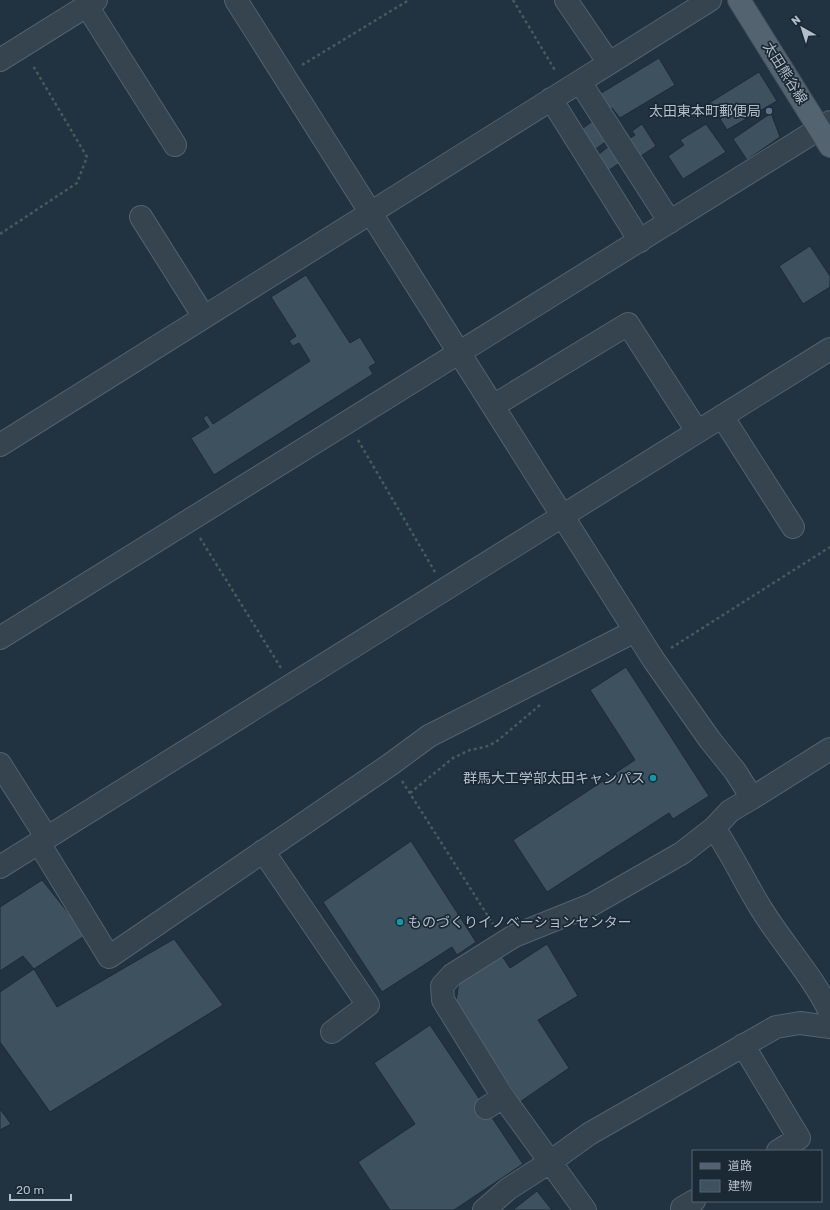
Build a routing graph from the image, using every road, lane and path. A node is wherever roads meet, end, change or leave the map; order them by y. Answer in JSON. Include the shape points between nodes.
{"nodes":[{"id":1,"x":236,"y":0,"type":"edge"},
{"id":2,"x":409,"y":0,"type":"edge"},
{"id":3,"x":513,"y":0,"type":"edge"},
{"id":4,"x":566,"y":0,"type":"edge"},
{"id":5,"x":710,"y":0,"type":"edge"},
{"id":6,"x":739,"y":0,"type":"edge"},
{"id":7,"x":91,"y":3,"type":"edge"},
{"id":8,"x":21,"y":47,"type":"junction"},
{"id":9,"x":0,"y":60,"type":"edge"},
{"id":10,"x":609,"y":63,"type":"junction"},
{"id":11,"x":284,"y":76,"type":"junction"},
{"id":12,"x":566,"y":90,"type":"junction"},
{"id":13,"x":826,"y":133,"type":"edge"},
{"id":14,"x":175,"y":145,"type":"dead end"},
{"id":15,"x":370,"y":213,"type":"junction"},
{"id":16,"x":141,"y":217,"type":"dead end"},
{"id":17,"x":670,"y":222,"type":"junction"},
{"id":18,"x":0,"y":234,"type":"edge"},
{"id":19,"x":640,"y":241,"type":"junction"},
{"id":20,"x":204,"y":317,"type":"junction"},
{"id":21,"x":830,"y":349,"type":"edge"},
{"id":22,"x":459,"y":353,"type":"junction"},
{"id":23,"x":493,"y":406,"type":"junction"},
{"id":24,"x":722,"y":416,"type":"junction"},
{"id":25,"x":348,"y":422,"type":"junction"},
{"id":26,"x":697,"y":431,"type":"junction"},
{"id":27,"x":0,"y":446,"type":"edge"},
{"id":28,"x":563,"y":515,"type":"junction"},
{"id":29,"x":189,"y":521,"type":"junction"},
{"id":30,"x":793,"y":526,"type":"dead end"},
{"id":31,"x":830,"y":547,"type":"edge"},
{"id":32,"x":445,"y":588,"type":"junction"},
{"id":33,"x":635,"y":631,"type":"junction"},
{"id":34,"x":0,"y":638,"type":"edge"},
{"id":35,"x":653,"y":660,"type":"junction"},
{"id":36,"x":291,"y":685,"type":"junction"},
{"id":37,"x":544,"y":701,"type":"dead end"},
{"id":38,"x":830,"y":749,"type":"edge"},
{"id":39,"x":0,"y":764,"type":"edge"},
{"id":40,"x":391,"y":764,"type":"junction"},
{"id":41,"x":410,"y":793,"type":"junction"},
{"id":42,"x":752,"y":798,"type":"junction"},
{"id":43,"x":714,"y":828,"type":"junction"},
{"id":44,"x":43,"y":841,"type":"junction"},
{"id":45,"x":263,"y":852,"type":"junction"},
{"id":46,"x":0,"y":867,"type":"edge"},
{"id":47,"x":492,"y":924,"type":"dead end"},
{"id":48,"x":830,"y":1012,"type":"edge"},
{"id":49,"x":830,"y":1027,"type":"edge"},
{"id":50,"x":332,"y":1032,"type":"dead end"},
{"id":51,"x":743,"y":1045,"type":"junction"},
{"id":52,"x":780,"y":1150,"type":"edge"},
{"id":53,"x":550,"y":1162,"type":"junction"},
{"id":54,"x":484,"y":1210,"type":"edge"},
{"id":55,"x":585,"y":1210,"type":"edge"}],
"edges":[{"from":1,"to":11,"type":"street"},
{"from":2,"to":11,"type":"path"},
{"from":3,"to":12,"type":"path"},
{"from":4,"to":10,"type":"street"},
{"from":5,"to":10,"type":"street"},
{"from":6,"to":13,"type":"main road","name":"太田熊谷線"},
{"from":7,"to":8,"type":"street"},
{"from":7,"to":14,"type":"street"},
{"from":8,"to":9,"type":"street"},
{"from":8,"to":18,"type":"path","via":[[87,157],[77,183]]},
{"from":10,"to":12,"type":"street"},
{"from":11,"to":15,"type":"street"},
{"from":12,"to":15,"type":"street"},
{"from":12,"to":17,"type":"street"},
{"from":12,"to":19,"type":"street"},
{"from":13,"to":17,"type":"street"},
{"from":15,"to":20,"type":"street"},
{"from":15,"to":22,"type":"street"},
{"from":16,"to":20,"type":"street"},
{"from":17,"to":19,"type":"street"},
{"from":19,"to":22,"type":"street"},
{"from":20,"to":27,"type":"street"},
{"from":21,"to":24,"type":"street"},
{"from":22,"to":23,"type":"street"},
{"from":22,"to":25,"type":"street"},
{"from":23,"to":26,"type":"street","via":[[628,324]]},
{"from":23,"to":28,"type":"street"},
{"from":24,"to":26,"type":"street"},
{"from":24,"to":30,"type":"street"},
{"from":25,"to":29,"type":"street"},
{"from":25,"to":32,"type":"path"},
{"from":26,"to":28,"type":"street"},
{"from":28,"to":32,"type":"street"},
{"from":28,"to":33,"type":"street"},
{"from":29,"to":34,"type":"street"},
{"from":29,"to":36,"type":"path"},
{"from":31,"to":35,"type":"path"},
{"from":32,"to":36,"type":"street"},
{"from":33,"to":35,"type":"street"},
{"from":33,"to":40,"type":"street","via":[[429,736]]},
{"from":35,"to":42,"type":"street"},
{"from":36,"to":44,"type":"street"},
{"from":37,"to":41,"type":"path","via":[[496,742],[453,758]]},
{"from":38,"to":42,"type":"street"},
{"from":39,"to":44,"type":"street"},
{"from":40,"to":41,"type":"path"},
{"from":40,"to":45,"type":"street"},
{"from":41,"to":47,"type":"path"},
{"from":42,"to":43,"type":"street","via":[[730,810]]},
{"from":43,"to":48,"type":"street","via":[[762,910]]},
{"from":43,"to":53,"type":"street","via":[[682,854],[591,905],[514,936],[452,975],[442,986],[443,1000],[494,1102]]},
{"from":44,"to":45,"type":"street","via":[[109,957]]},
{"from":44,"to":46,"type":"street"},
{"from":45,"to":50,"type":"street","via":[[368,1005]]},
{"from":49,"to":51,"type":"street","via":[[800,1023],[776,1027]]},
{"from":51,"to":52,"type":"street","via":[[799,1138]]},
{"from":51,"to":53,"type":"street","via":[[589,1134]]},
{"from":53,"to":54,"type":"street","via":[[508,1189]]},
{"from":53,"to":55,"type":"street"}]}
